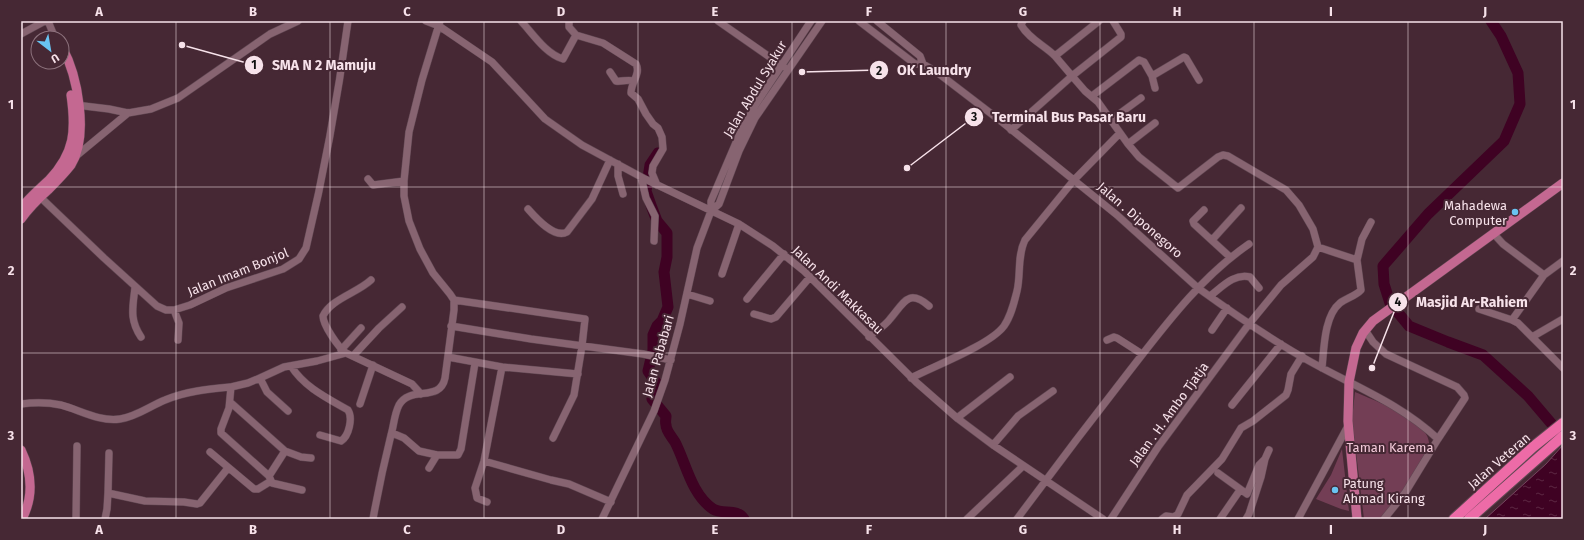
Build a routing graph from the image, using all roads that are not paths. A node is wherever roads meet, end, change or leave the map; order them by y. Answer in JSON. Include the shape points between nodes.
{"nodes":[{"id":1,"x":45,"y":21,"type":"edge"},
{"id":2,"x":298,"y":21,"type":"edge"},
{"id":3,"x":348,"y":21,"type":"edge"},
{"id":4,"x":426,"y":21,"type":"edge"},
{"id":5,"x":521,"y":21,"type":"edge"},
{"id":6,"x":569,"y":21,"type":"edge"},
{"id":7,"x":718,"y":21,"type":"edge"},
{"id":8,"x":811,"y":21,"type":"edge"},
{"id":9,"x":822,"y":21,"type":"edge"},
{"id":10,"x":859,"y":21,"type":"edge"},
{"id":11,"x":877,"y":21,"type":"edge"},
{"id":12,"x":1023,"y":21,"type":"edge"},
{"id":13,"x":1099,"y":21,"type":"edge"},
{"id":14,"x":1113,"y":21,"type":"edge"},
{"id":15,"x":440,"y":24,"type":"edge"},
{"id":16,"x":21,"y":34,"type":"edge"},
{"id":17,"x":576,"y":36,"type":"junction"},
{"id":18,"x":1055,"y":56,"type":"junction"},
{"id":19,"x":923,"y":64,"type":"junction"},
{"id":20,"x":781,"y":65,"type":"junction"},
{"id":21,"x":70,"y":66,"type":"edge"},
{"id":22,"x":64,"y":70,"type":"edge"},
{"id":23,"x":788,"y":70,"type":"junction"},
{"id":24,"x":610,"y":72,"type":"dead end"},
{"id":25,"x":1072,"y":76,"type":"junction"},
{"id":26,"x":1152,"y":76,"type":"junction"},
{"id":27,"x":631,"y":80,"type":"junction"},
{"id":28,"x":1199,"y":80,"type":"dead end"},
{"id":29,"x":1155,"y":88,"type":"dead end"},
{"id":30,"x":1092,"y":96,"type":"junction"},
{"id":31,"x":1141,"y":98,"type":"dead end"},
{"id":32,"x":76,"y":105,"type":"junction"},
{"id":33,"x":128,"y":113,"type":"junction"},
{"id":34,"x":1111,"y":120,"type":"junction"},
{"id":35,"x":1155,"y":123,"type":"dead end"},
{"id":36,"x":1011,"y":130,"type":"junction"},
{"id":37,"x":1118,"y":134,"type":"junction"},
{"id":38,"x":1128,"y":144,"type":"junction"},
{"id":39,"x":75,"y":157,"type":"junction"},
{"id":40,"x":610,"y":160,"type":"junction"},
{"id":41,"x":618,"y":164,"type":"junction"},
{"id":42,"x":368,"y":179,"type":"dead end"},
{"id":43,"x":1074,"y":180,"type":"junction"},
{"id":44,"x":404,"y":181,"type":"junction"},
{"id":45,"x":648,"y":181,"type":"junction"},
{"id":46,"x":1563,"y":183,"type":"edge"},
{"id":47,"x":623,"y":194,"type":"dead end"},
{"id":48,"x":38,"y":195,"type":"junction"},
{"id":49,"x":21,"y":208,"type":"edge"},
{"id":50,"x":1241,"y":208,"type":"dead end"},
{"id":51,"x":528,"y":209,"type":"dead end"},
{"id":52,"x":1204,"y":210,"type":"dead end"},
{"id":53,"x":711,"y":211,"type":"junction"},
{"id":54,"x":21,"y":219,"type":"edge"},
{"id":55,"x":1371,"y":222,"type":"dead end"},
{"id":56,"x":739,"y":224,"type":"junction"},
{"id":57,"x":1493,"y":233,"type":"junction"},
{"id":58,"x":1212,"y":240,"type":"junction"},
{"id":59,"x":654,"y":241,"type":"dead end"},
{"id":60,"x":1249,"y":244,"type":"dead end"},
{"id":61,"x":1318,"y":247,"type":"junction"},
{"id":62,"x":784,"y":254,"type":"junction"},
{"id":63,"x":1230,"y":257,"type":"junction"},
{"id":64,"x":1357,"y":260,"type":"junction"},
{"id":65,"x":1563,"y":261,"type":"edge"},
{"id":66,"x":722,"y":274,"type":"dead end"},
{"id":67,"x":1544,"y":275,"type":"junction"},
{"id":68,"x":810,"y":277,"type":"junction"},
{"id":69,"x":371,"y":280,"type":"dead end"},
{"id":70,"x":136,"y":287,"type":"junction"},
{"id":71,"x":1198,"y":288,"type":"junction"},
{"id":72,"x":1259,"y":288,"type":"dead end"},
{"id":73,"x":687,"y":294,"type":"junction"},
{"id":74,"x":1210,"y":296,"type":"junction"},
{"id":75,"x":746,"y":299,"type":"dead end"},
{"id":76,"x":454,"y":300,"type":"junction"},
{"id":77,"x":710,"y":301,"type":"dead end"},
{"id":78,"x":929,"y":306,"type":"dead end"},
{"id":79,"x":402,"y":307,"type":"dead end"},
{"id":80,"x":1227,"y":308,"type":"junction"},
{"id":81,"x":1479,"y":308,"type":"dead end"},
{"id":82,"x":174,"y":310,"type":"junction"},
{"id":83,"x":754,"y":314,"type":"dead end"},
{"id":84,"x":1563,"y":319,"type":"edge"},
{"id":85,"x":1512,"y":320,"type":"junction"},
{"id":86,"x":1249,"y":324,"type":"junction"},
{"id":87,"x":451,"y":326,"type":"junction"},
{"id":88,"x":361,"y":328,"type":"dead end"},
{"id":89,"x":1212,"y":330,"type":"dead end"},
{"id":90,"x":1366,"y":330,"type":"junction"},
{"id":91,"x":141,"y":337,"type":"dead end"},
{"id":92,"x":869,"y":337,"type":"junction"},
{"id":93,"x":1532,"y":337,"type":"junction"},
{"id":94,"x":178,"y":340,"type":"dead end"},
{"id":95,"x":1107,"y":340,"type":"dead end"},
{"id":96,"x":1281,"y":344,"type":"junction"},
{"id":97,"x":582,"y":346,"type":"junction"},
{"id":98,"x":343,"y":351,"type":"junction"},
{"id":99,"x":1142,"y":354,"type":"junction"},
{"id":100,"x":353,"y":356,"type":"junction"},
{"id":101,"x":1302,"y":356,"type":"junction"},
{"id":102,"x":448,"y":357,"type":"junction"},
{"id":103,"x":671,"y":360,"type":"junction"},
{"id":104,"x":475,"y":363,"type":"junction"},
{"id":105,"x":373,"y":365,"type":"junction"},
{"id":106,"x":291,"y":366,"type":"junction"},
{"id":107,"x":502,"y":367,"type":"junction"},
{"id":108,"x":1322,"y":368,"type":"junction"},
{"id":109,"x":1563,"y":368,"type":"edge"},
{"id":110,"x":578,"y":374,"type":"junction"},
{"id":111,"x":1010,"y":377,"type":"dead end"},
{"id":112,"x":260,"y":378,"type":"junction"},
{"id":113,"x":911,"y":378,"type":"junction"},
{"id":114,"x":1349,"y":382,"type":"junction"},
{"id":115,"x":231,"y":387,"type":"junction"},
{"id":116,"x":1053,"y":391,"type":"dead end"},
{"id":117,"x":421,"y":394,"type":"junction"},
{"id":118,"x":230,"y":402,"type":"junction"},
{"id":119,"x":21,"y":404,"type":"edge"},
{"id":120,"x":360,"y":404,"type":"dead end"},
{"id":121,"x":1232,"y":405,"type":"dead end"},
{"id":122,"x":288,"y":411,"type":"dead end"},
{"id":123,"x":957,"y":418,"type":"junction"},
{"id":124,"x":1563,"y":423,"type":"edge"},
{"id":125,"x":1348,"y":426,"type":"junction"},
{"id":126,"x":392,"y":433,"type":"junction"},
{"id":127,"x":320,"y":435,"type":"dead end"},
{"id":128,"x":1563,"y":436,"type":"edge"},
{"id":129,"x":553,"y":438,"type":"dead end"},
{"id":130,"x":1438,"y":439,"type":"junction"},
{"id":131,"x":993,"y":445,"type":"junction"},
{"id":132,"x":77,"y":446,"type":"dead end"},
{"id":133,"x":1269,"y":450,"type":"dead end"},
{"id":134,"x":285,"y":451,"type":"junction"},
{"id":135,"x":1537,"y":451,"type":"junction"},
{"id":136,"x":22,"y":452,"type":"edge"},
{"id":137,"x":210,"y":452,"type":"dead end"},
{"id":138,"x":109,"y":453,"type":"dead end"},
{"id":139,"x":437,"y":455,"type":"junction"},
{"id":140,"x":311,"y":458,"type":"dead end"},
{"id":141,"x":484,"y":461,"type":"junction"},
{"id":142,"x":21,"y":464,"type":"edge"},
{"id":143,"x":1023,"y":466,"type":"junction"},
{"id":144,"x":228,"y":468,"type":"junction"},
{"id":145,"x":429,"y":468,"type":"dead end"},
{"id":146,"x":1218,"y":473,"type":"dead end"},
{"id":147,"x":270,"y":479,"type":"junction"},
{"id":148,"x":1045,"y":481,"type":"junction"},
{"id":149,"x":302,"y":490,"type":"dead end"},
{"id":150,"x":1240,"y":490,"type":"junction"},
{"id":151,"x":108,"y":493,"type":"junction"},
{"id":152,"x":1251,"y":495,"type":"junction"},
{"id":153,"x":487,"y":502,"type":"dead end"},
{"id":154,"x":611,"y":502,"type":"junction"},
{"id":155,"x":21,"y":504,"type":"edge"},
{"id":156,"x":22,"y":519,"type":"edge"},
{"id":157,"x":76,"y":519,"type":"edge"},
{"id":158,"x":105,"y":519,"type":"edge"},
{"id":159,"x":373,"y":519,"type":"edge"},
{"id":160,"x":602,"y":519,"type":"edge"},
{"id":161,"x":967,"y":519,"type":"edge"},
{"id":162,"x":1017,"y":519,"type":"edge"},
{"id":163,"x":1103,"y":519,"type":"edge"},
{"id":164,"x":1111,"y":519,"type":"edge"},
{"id":165,"x":1162,"y":519,"type":"edge"},
{"id":166,"x":1220,"y":519,"type":"edge"},
{"id":167,"x":1246,"y":519,"type":"edge"},
{"id":168,"x":1298,"y":519,"type":"edge"},
{"id":169,"x":1357,"y":519,"type":"edge"},
{"id":170,"x":1384,"y":519,"type":"edge"},
{"id":171,"x":1454,"y":519,"type":"edge"},
{"id":172,"x":1469,"y":519,"type":"edge"}],
"edges":[{"from":1,"to":16,"type":"street"},
{"from":2,"to":33,"type":"street","via":[[270,34],[178,98],[151,109]]},
{"from":3,"to":82,"type":"street","name":"Jalan Imam Bonjol","via":[[343,64],[320,192],[303,255],[283,269],[232,286]]},
{"from":4,"to":15,"type":"street","name":"Jalan Andi Makkasau"},
{"from":5,"to":17,"type":"street","via":[[542,44],[563,59]]},
{"from":6,"to":17,"type":"street","via":[[569,27]]},
{"from":7,"to":20,"type":"street"},
{"from":8,"to":20,"type":"street","name":"Jalan Abdul Syakur"},
{"from":9,"to":23,"type":"street","name":"Jalan Abdul Syakur"},
{"from":10,"to":19,"type":"street","via":[[915,64]]},
{"from":11,"to":19,"type":"street","via":[[920,56]]},
{"from":12,"to":18,"type":"street","via":[[1021,25],[1027,34]]},
{"from":13,"to":18,"type":"street"},
{"from":14,"to":25,"type":"street","via":[[1121,37]]},
{"from":15,"to":40,"type":"street","name":"Jalan Andi Makkasau","via":[[492,62],[545,119],[582,145]]},
{"from":15,"to":44,"type":"street","via":[[409,132]]},
{"from":17,"to":27,"type":"street","via":[[603,43],[636,64],[638,70]]},
{"from":18,"to":25,"type":"street"},
{"from":19,"to":36,"type":"street","name":"Jalan . Diponegoro"},
{"from":20,"to":23,"type":"street"},
{"from":20,"to":53,"type":"street","name":"Jalan Abdul Syakur","via":[[740,133],[711,201]]},
{"from":21,"to":32,"type":"main road"},
{"from":22,"to":32,"type":"main road"},
{"from":23,"to":53,"type":"street","name":"Jalan Abdul Syakur","via":[[755,118],[739,151],[719,204]]},
{"from":24,"to":27,"type":"street","via":[[616,81]]},
{"from":25,"to":30,"type":"street"},
{"from":25,"to":36,"type":"street"},
{"from":26,"to":28,"type":"street","via":[[1184,57]]},
{"from":26,"to":29,"type":"street"},
{"from":26,"to":30,"type":"street","via":[[1144,62],[1137,61]]},
{"from":27,"to":45,"type":"street","via":[[632,95],[638,99],[662,136],[663,149]]},
{"from":30,"to":34,"type":"street"},
{"from":31,"to":34,"type":"street"},
{"from":32,"to":33,"type":"street"},
{"from":32,"to":39,"type":"main road","via":[[80,120]]},
{"from":32,"to":48,"type":"main road","via":[[69,153]]},
{"from":33,"to":39,"type":"street"},
{"from":34,"to":37,"type":"street"},
{"from":35,"to":38,"type":"street"},
{"from":36,"to":43,"type":"street","name":"Jalan . Diponegoro"},
{"from":37,"to":38,"type":"street"},
{"from":37,"to":43,"type":"street"},
{"from":38,"to":61,"type":"street","via":[[1178,188],[1218,157],[1228,156],[1286,190],[1299,205],[1313,229]]},
{"from":39,"to":48,"type":"main road","via":[[66,172]]},
{"from":40,"to":41,"type":"street","name":"Jalan Andi Makkasau"},
{"from":40,"to":51,"type":"street","via":[[592,199],[567,232],[558,234]]},
{"from":41,"to":45,"type":"street","name":"Jalan Andi Makkasau"},
{"from":41,"to":47,"type":"street"},
{"from":42,"to":44,"type":"street","via":[[373,185]]},
{"from":43,"to":71,"type":"street","name":"Jalan . Diponegoro","via":[[1141,235]]},
{"from":43,"to":113,"type":"street","via":[[1022,246],[1017,290],[1005,325],[979,345]]},
{"from":44,"to":76,"type":"street","via":[[405,207],[420,249],[427,264]]},
{"from":45,"to":53,"type":"street","name":"Jalan Andi Makkasau"},
{"from":45,"to":59,"type":"street","via":[[646,198],[655,216]]},
{"from":46,"to":57,"type":"main road"},
{"from":48,"to":49,"type":"main road"},
{"from":48,"to":54,"type":"main road"},
{"from":48,"to":70,"type":"street"},
{"from":50,"to":58,"type":"street"},
{"from":52,"to":58,"type":"street","via":[[1193,222]]},
{"from":53,"to":56,"type":"street","name":"Jalan Andi Makkasau"},
{"from":53,"to":73,"type":"street","name":"Jalan Pababari","via":[[697,248]]},
{"from":55,"to":64,"type":"street","via":[[1362,239]]},
{"from":56,"to":62,"type":"street","name":"Jalan Andi Makkasau"},
{"from":56,"to":66,"type":"street"},
{"from":57,"to":67,"type":"street","via":[[1503,244]]},
{"from":57,"to":90,"type":"main road","via":[[1373,321]]},
{"from":58,"to":63,"type":"street"},
{"from":60,"to":63,"type":"street"},
{"from":61,"to":64,"type":"street"},
{"from":61,"to":86,"type":"street","name":"Jalan . H. Ambo Tjatja","via":[[1313,257],[1281,285]]},
{"from":62,"to":68,"type":"street","name":"Jalan Andi Makkasau"},
{"from":62,"to":75,"type":"street"},
{"from":63,"to":71,"type":"street"},
{"from":64,"to":108,"type":"street","via":[[1361,290],[1340,303],[1330,315]]},
{"from":65,"to":67,"type":"street"},
{"from":67,"to":85,"type":"street"},
{"from":68,"to":83,"type":"street","via":[[776,317],[771,319]]},
{"from":68,"to":92,"type":"street","name":"Jalan Andi Makkasau"},
{"from":69,"to":98,"type":"street","via":[[330,306],[323,316],[326,326]]},
{"from":70,"to":82,"type":"street","via":[[161,308]]},
{"from":70,"to":91,"type":"street","via":[[133,318],[135,328]]},
{"from":71,"to":74,"type":"street","name":"Jalan . Diponegoro"},
{"from":71,"to":99,"type":"street"},
{"from":72,"to":74,"type":"street","via":[[1250,276],[1239,276]]},
{"from":73,"to":77,"type":"street"},
{"from":73,"to":103,"type":"street","name":"Jalan Pababari"},
{"from":74,"to":80,"type":"street","name":"Jalan . Diponegoro"},
{"from":76,"to":87,"type":"street"},
{"from":76,"to":97,"type":"street","via":[[584,318],[586,320]]},
{"from":78,"to":92,"type":"street","via":[[916,297],[907,299],[888,321]]},
{"from":79,"to":100,"type":"street"},
{"from":80,"to":86,"type":"street","name":"Jalan . Diponegoro"},
{"from":80,"to":89,"type":"street"},
{"from":81,"to":85,"type":"street"},
{"from":82,"to":94,"type":"street","via":[[179,323]]},
{"from":84,"to":93,"type":"street"},
{"from":85,"to":93,"type":"street"},
{"from":86,"to":96,"type":"street","name":"Jalan . Diponegoro"},
{"from":86,"to":164,"type":"street","name":"Jalan . H. Ambo Tjatja","via":[[1158,447]]},
{"from":87,"to":97,"type":"street"},
{"from":87,"to":102,"type":"street"},
{"from":88,"to":98,"type":"street"},
{"from":90,"to":114,"type":"main road","via":[[1356,348]]},
{"from":90,"to":130,"type":"street","via":[[1373,342],[1386,354],[1456,388],[1464,395],[1465,398]]},
{"from":92,"to":113,"type":"street","name":"Jalan Andi Makkasau"},
{"from":93,"to":109,"type":"street"},
{"from":95,"to":99,"type":"street","via":[[1117,338]]},
{"from":96,"to":101,"type":"street","name":"Jalan . Diponegoro"},
{"from":96,"to":121,"type":"street"},
{"from":97,"to":103,"type":"street"},
{"from":97,"to":110,"type":"street"},
{"from":98,"to":100,"type":"street"},
{"from":98,"to":106,"type":"street","via":[[317,361]]},
{"from":99,"to":148,"type":"street"},
{"from":100,"to":105,"type":"street"},
{"from":101,"to":108,"type":"street","name":"Jalan . Diponegoro"},
{"from":101,"to":165,"type":"street","via":[[1291,374],[1286,395],[1241,428],[1222,459],[1187,495],[1178,514]]},
{"from":102,"to":104,"type":"street"},
{"from":102,"to":117,"type":"street","via":[[441,388]]},
{"from":103,"to":154,"type":"street","name":"Jalan Pababari","via":[[654,411]]},
{"from":104,"to":107,"type":"street"},
{"from":104,"to":139,"type":"street","via":[[460,453],[456,456]]},
{"from":105,"to":117,"type":"street","via":[[412,384]]},
{"from":105,"to":120,"type":"street"},
{"from":106,"to":112,"type":"street"},
{"from":106,"to":127,"type":"street","via":[[304,383],[351,414],[344,439],[341,441]]},
{"from":107,"to":110,"type":"street"},
{"from":107,"to":141,"type":"street"},
{"from":108,"to":114,"type":"street","name":"Jalan . Diponegoro"},
{"from":110,"to":129,"type":"street","via":[[572,399]]},
{"from":111,"to":123,"type":"street"},
{"from":112,"to":115,"type":"street"},
{"from":112,"to":122,"type":"street","via":[[267,392]]},
{"from":113,"to":123,"type":"street","name":"Jalan Andi Makkasau"},
{"from":114,"to":125,"type":"main road"},
{"from":114,"to":130,"type":"street","name":"Jalan . Diponegoro","via":[[1410,415]]},
{"from":115,"to":118,"type":"street"},
{"from":115,"to":119,"type":"street","via":[[181,395],[120,419],[94,417],[50,403]]},
{"from":116,"to":131,"type":"street","via":[[1018,416]]},
{"from":117,"to":126,"type":"street","via":[[402,401]]},
{"from":118,"to":134,"type":"street"},
{"from":118,"to":147,"type":"street","via":[[221,433]]},
{"from":123,"to":131,"type":"street","name":"Jalan Andi Makkasau"},
{"from":124,"to":135,"type":"highway","name":"Jalan Veteran"},
{"from":125,"to":168,"type":"street"},
{"from":125,"to":169,"type":"main road"},
{"from":126,"to":139,"type":"street","via":[[404,438],[419,451]]},
{"from":126,"to":159,"type":"street"},
{"from":128,"to":135,"type":"highway","name":"Jalan Veteran"},
{"from":130,"to":170,"type":"street","via":[[1405,493]]},
{"from":131,"to":143,"type":"street","name":"Jalan Andi Makkasau"},
{"from":132,"to":157,"type":"street"},
{"from":133,"to":152,"type":"street","via":[[1259,465]]},
{"from":134,"to":140,"type":"street"},
{"from":134,"to":147,"type":"street"},
{"from":135,"to":171,"type":"highway","name":"Jalan Veteran"},
{"from":135,"to":172,"type":"highway","name":"Jalan Veteran"},
{"from":136,"to":156,"type":"main road","via":[[28,467],[30,487],[29,500]]},
{"from":137,"to":144,"type":"street"},
{"from":138,"to":151,"type":"street"},
{"from":139,"to":145,"type":"street"},
{"from":141,"to":153,"type":"street","via":[[475,493],[478,500]]},
{"from":141,"to":154,"type":"street","via":[[569,484]]},
{"from":142,"to":155,"type":"main road","via":[[25,496]]},
{"from":143,"to":148,"type":"street","name":"Jalan Andi Makkasau"},
{"from":143,"to":161,"type":"street"},
{"from":144,"to":147,"type":"street","via":[[255,489]]},
{"from":144,"to":151,"type":"street","via":[[197,504],[145,501]]},
{"from":146,"to":150,"type":"street"},
{"from":147,"to":149,"type":"street"},
{"from":148,"to":162,"type":"street"},
{"from":148,"to":163,"type":"street","name":"Jalan Andi Makkasau"},
{"from":150,"to":152,"type":"street"},
{"from":150,"to":166,"type":"street"},
{"from":151,"to":158,"type":"street"},
{"from":152,"to":167,"type":"street"},
{"from":154,"to":160,"type":"street","name":"Jalan Pababari"}]}
